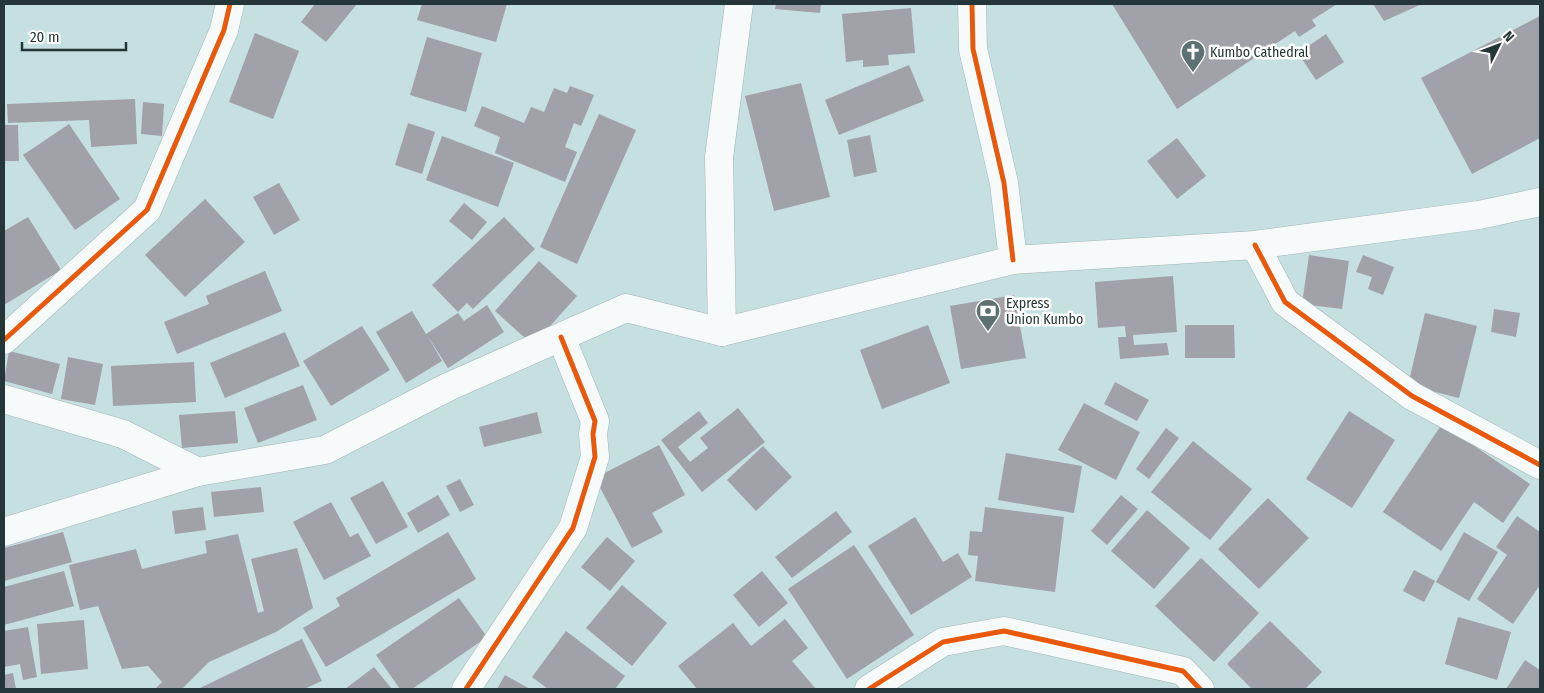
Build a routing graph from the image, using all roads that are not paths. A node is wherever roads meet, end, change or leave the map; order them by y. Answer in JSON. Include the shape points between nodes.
{"nodes":[{"id":1,"x":230,"y":4,"type":"edge"},
{"id":2,"x":739,"y":4,"type":"edge"},
{"id":3,"x":972,"y":4,"type":"edge"},
{"id":4,"x":1540,"y":202,"type":"edge"},
{"id":5,"x":1255,"y":245,"type":"junction"},
{"id":6,"x":1013,"y":260,"type":"junction"},
{"id":7,"x":722,"y":332,"type":"junction"},
{"id":8,"x":561,"y":337,"type":"junction"},
{"id":9,"x":4,"y":340,"type":"edge"},
{"id":10,"x":4,"y":399,"type":"edge"},
{"id":11,"x":1540,"y":465,"type":"edge"},
{"id":12,"x":198,"y":472,"type":"junction"},
{"id":13,"x":4,"y":532,"type":"edge"},
{"id":14,"x":466,"y":689,"type":"edge"},
{"id":15,"x":869,"y":689,"type":"edge"},
{"id":16,"x":1200,"y":689,"type":"edge"}],
"edges":[{"from":1,"to":9,"type":"main road","via":[[224,30],[147,210]]},
{"from":2,"to":7,"type":"main road","via":[[719,157]]},
{"from":3,"to":6,"type":"main road","via":[[973,49],[1004,183]]},
{"from":4,"to":5,"type":"main road","via":[[1479,215]]},
{"from":5,"to":6,"type":"main road"},
{"from":5,"to":11,"type":"main road","via":[[1285,302],[1412,396]]},
{"from":6,"to":7,"type":"main road"},
{"from":7,"to":8,"type":"main road","via":[[626,308]]},
{"from":8,"to":12,"type":"main road","via":[[448,387],[325,450]]},
{"from":8,"to":14,"type":"main road","via":[[595,421],[595,457],[573,528]]},
{"from":10,"to":12,"type":"main road","via":[[123,434]]},
{"from":12,"to":13,"type":"main road"},
{"from":15,"to":16,"type":"main road","via":[[943,642],[1004,631],[1183,671]]}]}
